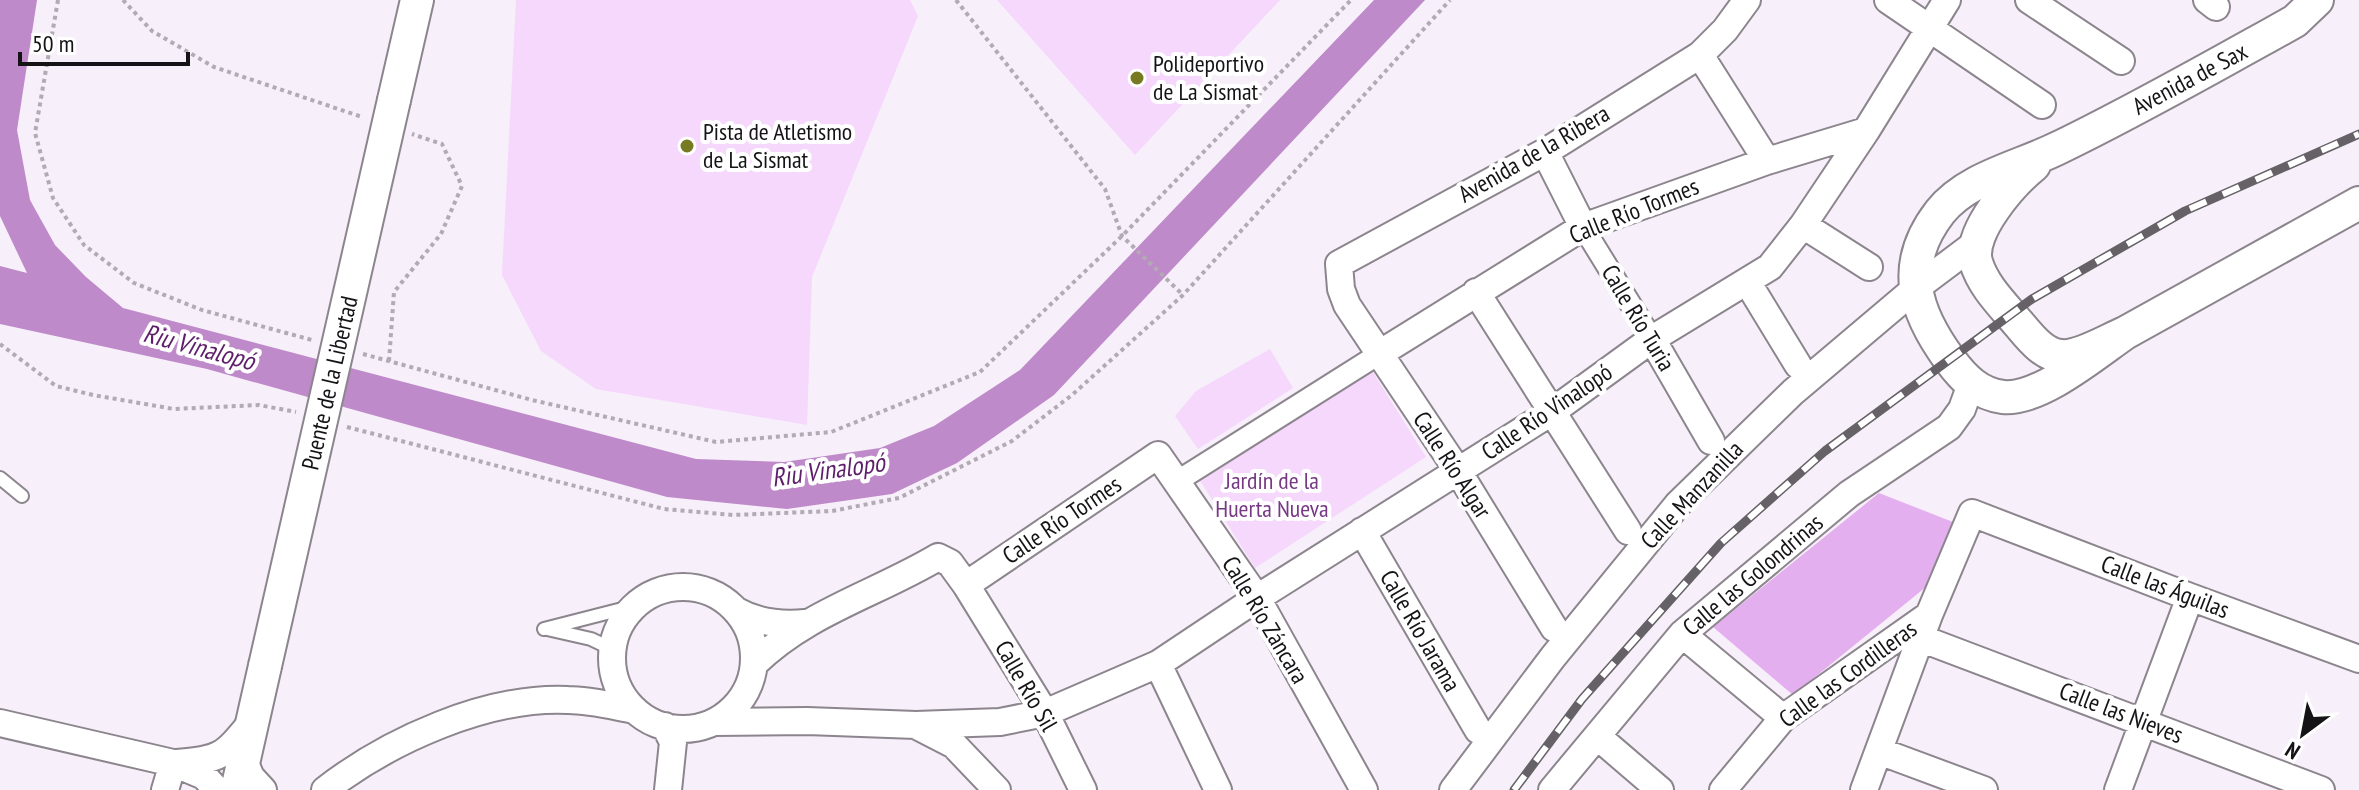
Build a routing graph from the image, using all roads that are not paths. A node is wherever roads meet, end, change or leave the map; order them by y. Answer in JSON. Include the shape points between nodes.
{"nodes":[{"id":1,"x":417,"y":0,"type":"edge"},
{"id":2,"x":1747,"y":0,"type":"edge"},
{"id":3,"x":1888,"y":0,"type":"edge"},
{"id":4,"x":1947,"y":0,"type":"edge"},
{"id":5,"x":2029,"y":0,"type":"edge"},
{"id":6,"x":2317,"y":0,"type":"edge"},
{"id":7,"x":1929,"y":26,"type":"junction"},
{"id":8,"x":1700,"y":55,"type":"junction"},
{"id":9,"x":2121,"y":61,"type":"dead end"},
{"id":10,"x":2042,"y":105,"type":"dead end"},
{"id":11,"x":1866,"y":131,"type":"junction"},
{"id":12,"x":2056,"y":149,"type":"junction"},
{"id":13,"x":1545,"y":152,"type":"junction"},
{"id":14,"x":1767,"y":161,"type":"junction"},
{"id":15,"x":2359,"y":203,"type":"edge"},
{"id":16,"x":2359,"y":217,"type":"edge"},
{"id":17,"x":1803,"y":225,"type":"junction"},
{"id":18,"x":1583,"y":227,"type":"junction"},
{"id":19,"x":2311,"y":229,"type":"junction"},
{"id":20,"x":1976,"y":243,"type":"junction"},
{"id":21,"x":1869,"y":267,"type":"dead end"},
{"id":22,"x":1748,"y":283,"type":"junction"},
{"id":23,"x":1916,"y":288,"type":"junction"},
{"id":24,"x":1476,"y":292,"type":"junction"},
{"id":25,"x":1347,"y":305,"type":"joint"},
{"id":26,"x":2125,"y":333,"type":"junction"},
{"id":27,"x":1652,"y":339,"type":"junction"},
{"id":28,"x":1379,"y":354,"type":"junction"},
{"id":29,"x":1798,"y":365,"type":"dead end"},
{"id":30,"x":1971,"y":384,"type":"junction"},
{"id":31,"x":1553,"y":411,"type":"junction"},
{"id":32,"x":1711,"y":441,"type":"dead end"},
{"id":33,"x":1158,"y":455,"type":"joint"},
{"id":34,"x":1458,"y":471,"type":"junction"},
{"id":35,"x":0,"y":478,"type":"edge"},
{"id":36,"x":1176,"y":482,"type":"junction"},
{"id":37,"x":22,"y":496,"type":"dead end"},
{"id":38,"x":1362,"y":531,"type":"junction"},
{"id":39,"x":1628,"y":531,"type":"dead end"},
{"id":40,"x":966,"y":585,"type":"junction"},
{"id":41,"x":2190,"y":597,"type":"junction"},
{"id":42,"x":1257,"y":598,"type":"junction"},
{"id":43,"x":634,"y":606,"type":"junction"},
{"id":44,"x":737,"y":611,"type":"junction"},
{"id":45,"x":805,"y":623,"type":"junction"},
{"id":46,"x":1924,"y":626,"type":"junction"},
{"id":47,"x":1554,"y":628,"type":"dead end"},
{"id":48,"x":1682,"y":634,"type":"junction"},
{"id":49,"x":2359,"y":659,"type":"edge"},
{"id":50,"x":613,"y":660,"type":"junction"},
{"id":51,"x":1158,"y":664,"type":"junction"},
{"id":52,"x":753,"y":670,"type":"junction"},
{"id":53,"x":570,"y":699,"type":"junction"},
{"id":54,"x":635,"y":710,"type":"junction"},
{"id":55,"x":1045,"y":713,"type":"junction"},
{"id":56,"x":1783,"y":718,"type":"junction"},
{"id":57,"x":2144,"y":721,"type":"junction"},
{"id":58,"x":714,"y":722,"type":"junction"},
{"id":59,"x":794,"y":722,"type":"junction"},
{"id":60,"x":1000,"y":722,"type":"junction"},
{"id":61,"x":0,"y":723,"type":"edge"},
{"id":62,"x":251,"y":723,"type":"junction"},
{"id":63,"x":916,"y":725,"type":"junction"},
{"id":64,"x":665,"y":726,"type":"junction"},
{"id":65,"x":1478,"y":730,"type":"dead end"},
{"id":66,"x":1597,"y":736,"type":"junction"},
{"id":67,"x":1879,"y":751,"type":"junction"},
{"id":68,"x":173,"y":763,"type":"junction"},
{"id":69,"x":972,"y":764,"type":"junction"},
{"id":70,"x":240,"y":775,"type":"edge"},
{"id":71,"x":165,"y":790,"type":"edge"},
{"id":72,"x":217,"y":790,"type":"edge"},
{"id":73,"x":263,"y":790,"type":"edge"},
{"id":74,"x":325,"y":790,"type":"edge"},
{"id":75,"x":668,"y":790,"type":"edge"},
{"id":76,"x":997,"y":790,"type":"edge"},
{"id":77,"x":1083,"y":790,"type":"edge"},
{"id":78,"x":1218,"y":790,"type":"edge"},
{"id":79,"x":1364,"y":790,"type":"edge"},
{"id":80,"x":1453,"y":790,"type":"edge"},
{"id":81,"x":1552,"y":790,"type":"edge"},
{"id":82,"x":1660,"y":790,"type":"edge"},
{"id":83,"x":1723,"y":790,"type":"edge"},
{"id":84,"x":1864,"y":790,"type":"edge"},
{"id":85,"x":1984,"y":790,"type":"edge"},
{"id":86,"x":2118,"y":790,"type":"edge"},
{"id":87,"x":2321,"y":790,"type":"edge"}],
"edges":[{"from":1,"to":62,"type":"street","name":"Puente de la Libertad","bridge":true,"via":[[398,116]]},
{"from":2,"to":8,"type":"street","name":"Avenida de la Ribera"},
{"from":3,"to":7,"type":"street"},
{"from":4,"to":7,"type":"street","name":"Calle Río Vinalopó"},
{"from":5,"to":9,"type":"street"},
{"from":6,"to":12,"type":"street","name":"Avenida de Sax","via":[[2295,21]]},
{"from":7,"to":10,"type":"street"},
{"from":7,"to":11,"type":"street","name":"Calle Río Vinalopó"},
{"from":8,"to":13,"type":"street","name":"Avenida de la Ribera"},
{"from":8,"to":14,"type":"street"},
{"from":11,"to":14,"type":"street","name":"Calle Río Tormes"},
{"from":11,"to":17,"type":"street","name":"Calle Río Vinalopó"},
{"from":12,"to":20,"type":"street","via":[[2013,185]]},
{"from":12,"to":23,"type":"street","via":[[1982,182],[1943,209],[1919,249]]},
{"from":13,"to":18,"type":"street","name":"Calle Río Turia"},
{"from":13,"to":25,"type":"street","name":"Avenida de la Ribera","via":[[1339,264]]},
{"from":14,"to":18,"type":"street","name":"Calle Río Tormes"},
{"from":15,"to":19,"type":"street"},
{"from":16,"to":19,"type":"street"},
{"from":17,"to":21,"type":"street"},
{"from":17,"to":22,"type":"street","name":"Calle Río Vinalopó","via":[[1770,267]]},
{"from":18,"to":24,"type":"street","name":"Calle Río Tormes"},
{"from":18,"to":27,"type":"street","name":"Calle Río Turia"},
{"from":19,"to":26,"type":"street"},
{"from":20,"to":23,"type":"street","name":"Calle Manzanilla"},
{"from":20,"to":26,"type":"street","via":[[1977,265],[1988,287],[2043,349],[2065,357]]},
{"from":22,"to":27,"type":"street","name":"Calle Río Vinalopó"},
{"from":22,"to":29,"type":"street"},
{"from":23,"to":30,"type":"street","via":[[1928,328]]},
{"from":23,"to":80,"type":"street","name":"Calle Manzanilla","via":[[1793,392],[1678,504]]},
{"from":24,"to":28,"type":"street","name":"Calle Río Tormes"},
{"from":24,"to":31,"type":"street"},
{"from":25,"to":28,"type":"street","name":"Calle Río Algar"},
{"from":26,"to":30,"type":"street","via":[[2060,378],[2019,396],[2004,397]]},
{"from":27,"to":31,"type":"street","name":"Calle Río Vinalopó"},
{"from":27,"to":32,"type":"street","name":"Calle Río Turia"},
{"from":28,"to":34,"type":"street","name":"Calle Río Algar"},
{"from":28,"to":36,"type":"street"},
{"from":30,"to":48,"type":"street","name":"Calle las Golondrinas","via":[[1949,427],[1849,494]]},
{"from":31,"to":34,"type":"street","name":"Calle Río Vinalopó"},
{"from":31,"to":39,"type":"street"},
{"from":33,"to":36,"type":"street","name":"Calle Río Záncara"},
{"from":33,"to":40,"type":"street","name":"Calle Río Tormes"},
{"from":34,"to":38,"type":"street","name":"Calle Río Vinalopó"},
{"from":34,"to":47,"type":"street","name":"Calle Río Algar"},
{"from":35,"to":37,"type":"lane"},
{"from":36,"to":42,"type":"street","name":"Calle Río Záncara"},
{"from":38,"to":42,"type":"street","name":"Calle Río Vinalopó"},
{"from":38,"to":65,"type":"street","name":"Calle Río Jarama"},
{"from":40,"to":45,"type":"street","name":"Calle Río Sil","via":[[950,563],[938,557]]},
{"from":40,"to":55,"type":"street","name":"Calle Río Sil"},
{"from":41,"to":46,"type":"street","name":"Calle las Águilas","via":[[1972,513]]},
{"from":41,"to":49,"type":"street","name":"Calle las Águilas"},
{"from":41,"to":57,"type":"street"},
{"from":42,"to":51,"type":"street","name":"Calle Río Vinalopó"},
{"from":42,"to":79,"type":"street","name":"Calle Río Záncara"},
{"from":43,"to":44,"type":"street","via":[[653,593],[698,588],[720,596]]},
{"from":43,"to":50,"type":"street","via":[[616,633]]},
{"from":43,"to":50,"type":"lane","via":[[544,629],[591,639]]},
{"from":44,"to":45,"type":"street","via":[[766,622]]},
{"from":44,"to":52,"type":"street","via":[[751,636]]},
{"from":45,"to":52,"type":"street"},
{"from":46,"to":56,"type":"street","name":"Calle las Cordilleras"},
{"from":46,"to":57,"type":"street","name":"Calle las Nieves"},
{"from":46,"to":67,"type":"street"},
{"from":48,"to":56,"type":"street"},
{"from":48,"to":66,"type":"street","name":"Calle las Golondrinas"},
{"from":50,"to":53,"type":"street","via":[[590,693]]},
{"from":50,"to":54,"type":"street","via":[[621,692]]},
{"from":51,"to":55,"type":"street","name":"Calle Río Vinalopó"},
{"from":51,"to":78,"type":"street"},
{"from":52,"to":58,"type":"street","via":[[744,695]]},
{"from":52,"to":59,"type":"street","via":[[755,687],[768,704]]},
{"from":53,"to":54,"type":"street"},
{"from":53,"to":74,"type":"street","via":[[504,706],[440,726],[400,741]]},
{"from":54,"to":64,"type":"street"},
{"from":55,"to":60,"type":"street","name":"Calle Río Vinalopó"},
{"from":55,"to":77,"type":"street","name":"Calle Río Sil"},
{"from":56,"to":83,"type":"street","name":"Calle las Cordilleras"},
{"from":57,"to":86,"type":"street"},
{"from":57,"to":87,"type":"street","name":"Calle las Nieves"},
{"from":58,"to":59,"type":"street","name":"Calle Río Vinalopó"},
{"from":58,"to":64,"type":"street","via":[[681,729]]},
{"from":59,"to":63,"type":"street","name":"Calle Río Vinalopó"},
{"from":60,"to":63,"type":"street","name":"Calle Río Vinalopó"},
{"from":60,"to":69,"type":"street","via":[[982,736]]},
{"from":61,"to":68,"type":"street"},
{"from":62,"to":68,"type":"street","via":[[221,755]]},
{"from":62,"to":70,"type":"street","name":"Puente de la Libertad"},
{"from":63,"to":69,"type":"street","via":[[954,745]]},
{"from":64,"to":75,"type":"street","via":[[673,742]]},
{"from":66,"to":81,"type":"street","name":"Calle las Golondrinas"},
{"from":66,"to":82,"type":"street"},
{"from":67,"to":84,"type":"street"},
{"from":67,"to":85,"type":"street"},
{"from":68,"to":71,"type":"street"},
{"from":68,"to":72,"type":"street","via":[[204,776]]},
{"from":69,"to":76,"type":"street"},
{"from":70,"to":73,"type":"street","via":[[251,777]]}]}
